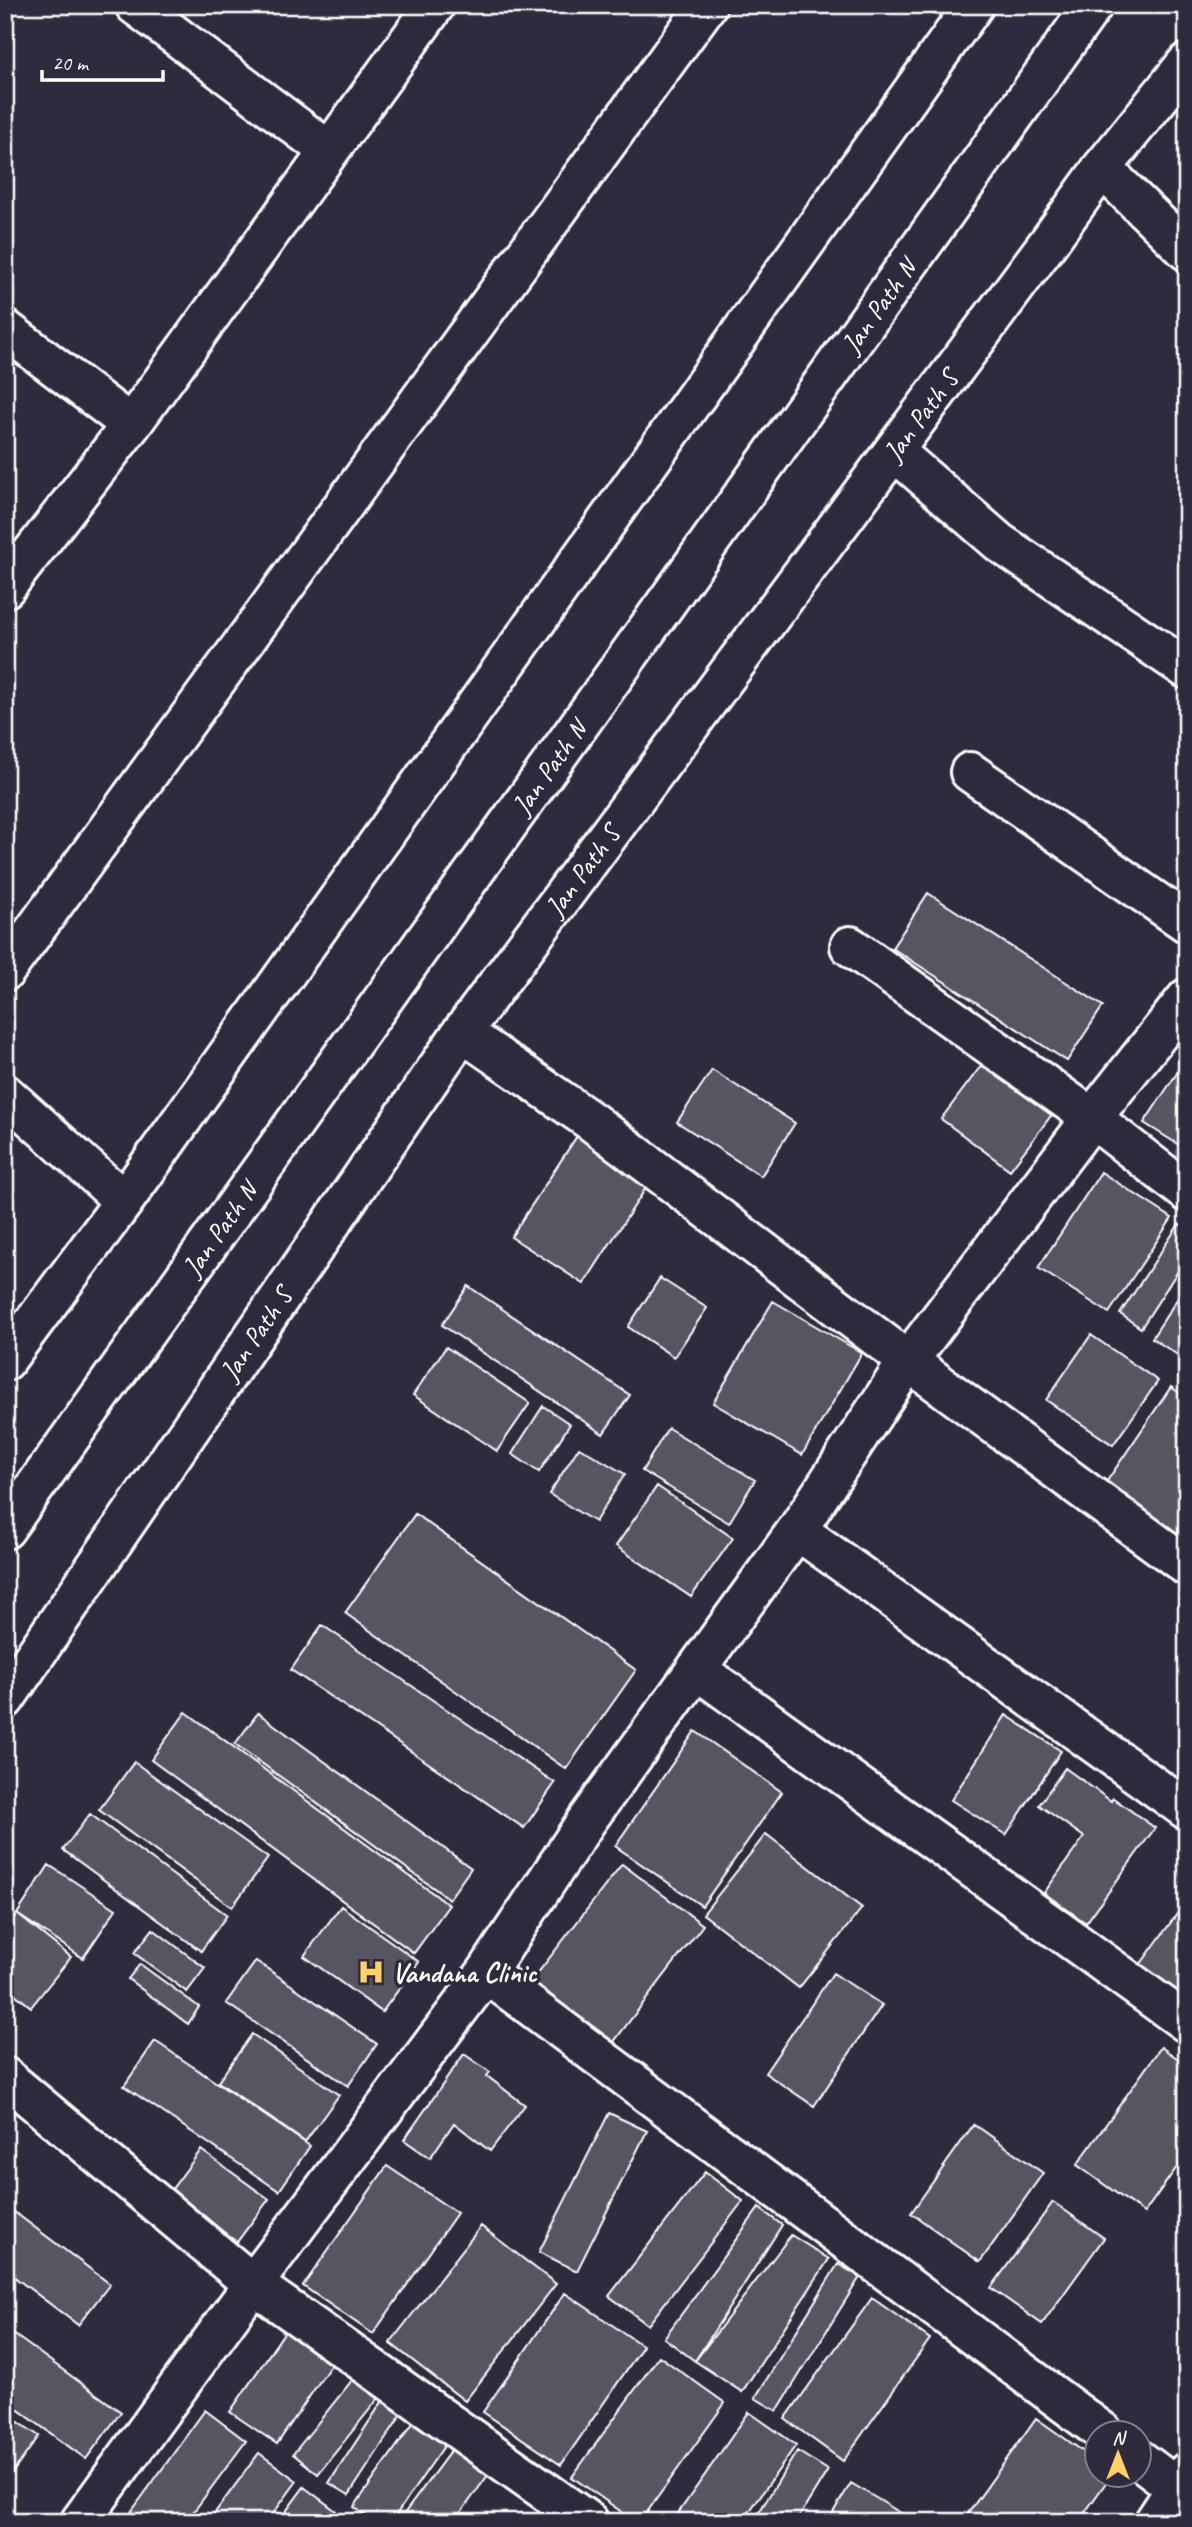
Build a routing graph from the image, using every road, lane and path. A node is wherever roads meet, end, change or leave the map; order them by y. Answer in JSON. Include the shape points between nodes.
{"nodes":[{"id":1,"x":135,"y":5,"type":"edge"},
{"id":2,"x":435,"y":5,"type":"edge"},
{"id":3,"x":707,"y":5,"type":"edge"},
{"id":4,"x":974,"y":5,"type":"edge"},
{"id":5,"x":1085,"y":8,"type":"edge"},
{"id":6,"x":1187,"y":63,"type":"edge"},
{"id":7,"x":329,"y":151,"type":"junction"},
{"id":8,"x":1102,"y":168,"type":"junction"},
{"id":9,"x":1187,"y":251,"type":"edge"},
{"id":10,"x":5,"y":329,"type":"edge"},
{"id":11,"x":131,"y":425,"type":"junction"},
{"id":12,"x":894,"y":451,"type":"junction"},
{"id":13,"x":5,"y":587,"type":"edge"},
{"id":14,"x":1187,"y":669,"type":"edge"},
{"id":15,"x":970,"y":772,"type":"dead end"},
{"id":16,"x":1187,"y":923,"type":"edge"},
{"id":17,"x":850,"y":946,"type":"dead end"},
{"id":18,"x":5,"y":971,"type":"edge"},
{"id":19,"x":1186,"y":1000,"type":"edge"},
{"id":20,"x":462,"y":1032,"type":"junction"},
{"id":21,"x":5,"y":1094,"type":"edge"},
{"id":22,"x":1092,"y":1118,"type":"junction"},
{"id":23,"x":1187,"y":1192,"type":"edge"},
{"id":24,"x":124,"y":1201,"type":"junction"},
{"id":25,"x":5,"y":1361,"type":"edge"},
{"id":26,"x":908,"y":1361,"type":"junction"},
{"id":27,"x":5,"y":1529,"type":"edge"},
{"id":28,"x":797,"y":1530,"type":"junction"},
{"id":29,"x":1187,"y":1566,"type":"edge"},
{"id":30,"x":696,"y":1669,"type":"junction"},
{"id":31,"x":5,"y":1699,"type":"edge"},
{"id":32,"x":1187,"y":1810,"type":"edge"},
{"id":33,"x":486,"y":1973,"type":"junction"},
{"id":34,"x":1187,"y":2023,"type":"edge"},
{"id":35,"x":5,"y":2077,"type":"edge"},
{"id":36,"x":253,"y":2284,"type":"junction"},
{"id":37,"x":1084,"y":2418,"type":"edge"},
{"id":38,"x":1154,"y":2467,"type":"edge"},
{"id":39,"x":1182,"y":2480,"type":"edge"},
{"id":40,"x":80,"y":2522,"type":"edge"},
{"id":41,"x":589,"y":2522,"type":"edge"},
{"id":42,"x":1154,"y":2522,"type":"edge"}],
"edges":[{"from":1,"to":7,"type":"street"},
{"from":2,"to":7,"type":"street"},
{"from":3,"to":18,"type":"street"},
{"from":4,"to":24,"type":"street"},
{"from":5,"to":27,"type":"street","name":"Jan Path N"},
{"from":6,"to":8,"type":"street","name":"Jan Path S"},
{"from":7,"to":11,"type":"street"},
{"from":8,"to":9,"type":"street"},
{"from":8,"to":12,"type":"street","name":"Jan Path S"},
{"from":10,"to":11,"type":"street"},
{"from":11,"to":13,"type":"street"},
{"from":12,"to":14,"type":"street","via":[[1000,543]]},
{"from":12,"to":20,"type":"street","name":"Jan Path S"},
{"from":15,"to":16,"type":"street"},
{"from":17,"to":22,"type":"street"},
{"from":19,"to":22,"type":"street"},
{"from":20,"to":26,"type":"street","via":[[591,1121]]},
{"from":20,"to":31,"type":"street","name":"Jan Path S"},
{"from":21,"to":24,"type":"street"},
{"from":22,"to":23,"type":"street"},
{"from":22,"to":26,"type":"street"},
{"from":24,"to":25,"type":"street"},
{"from":26,"to":28,"type":"street"},
{"from":26,"to":29,"type":"street"},
{"from":28,"to":30,"type":"street"},
{"from":28,"to":32,"type":"street"},
{"from":30,"to":33,"type":"street","via":[[587,1820]]},
{"from":30,"to":34,"type":"street"},
{"from":33,"to":36,"type":"street"},
{"from":33,"to":37,"type":"street"},
{"from":35,"to":36,"type":"street"},
{"from":36,"to":40,"type":"street"},
{"from":36,"to":41,"type":"street"},
{"from":38,"to":39,"type":"street"},
{"from":39,"to":42,"type":"street"}]}
